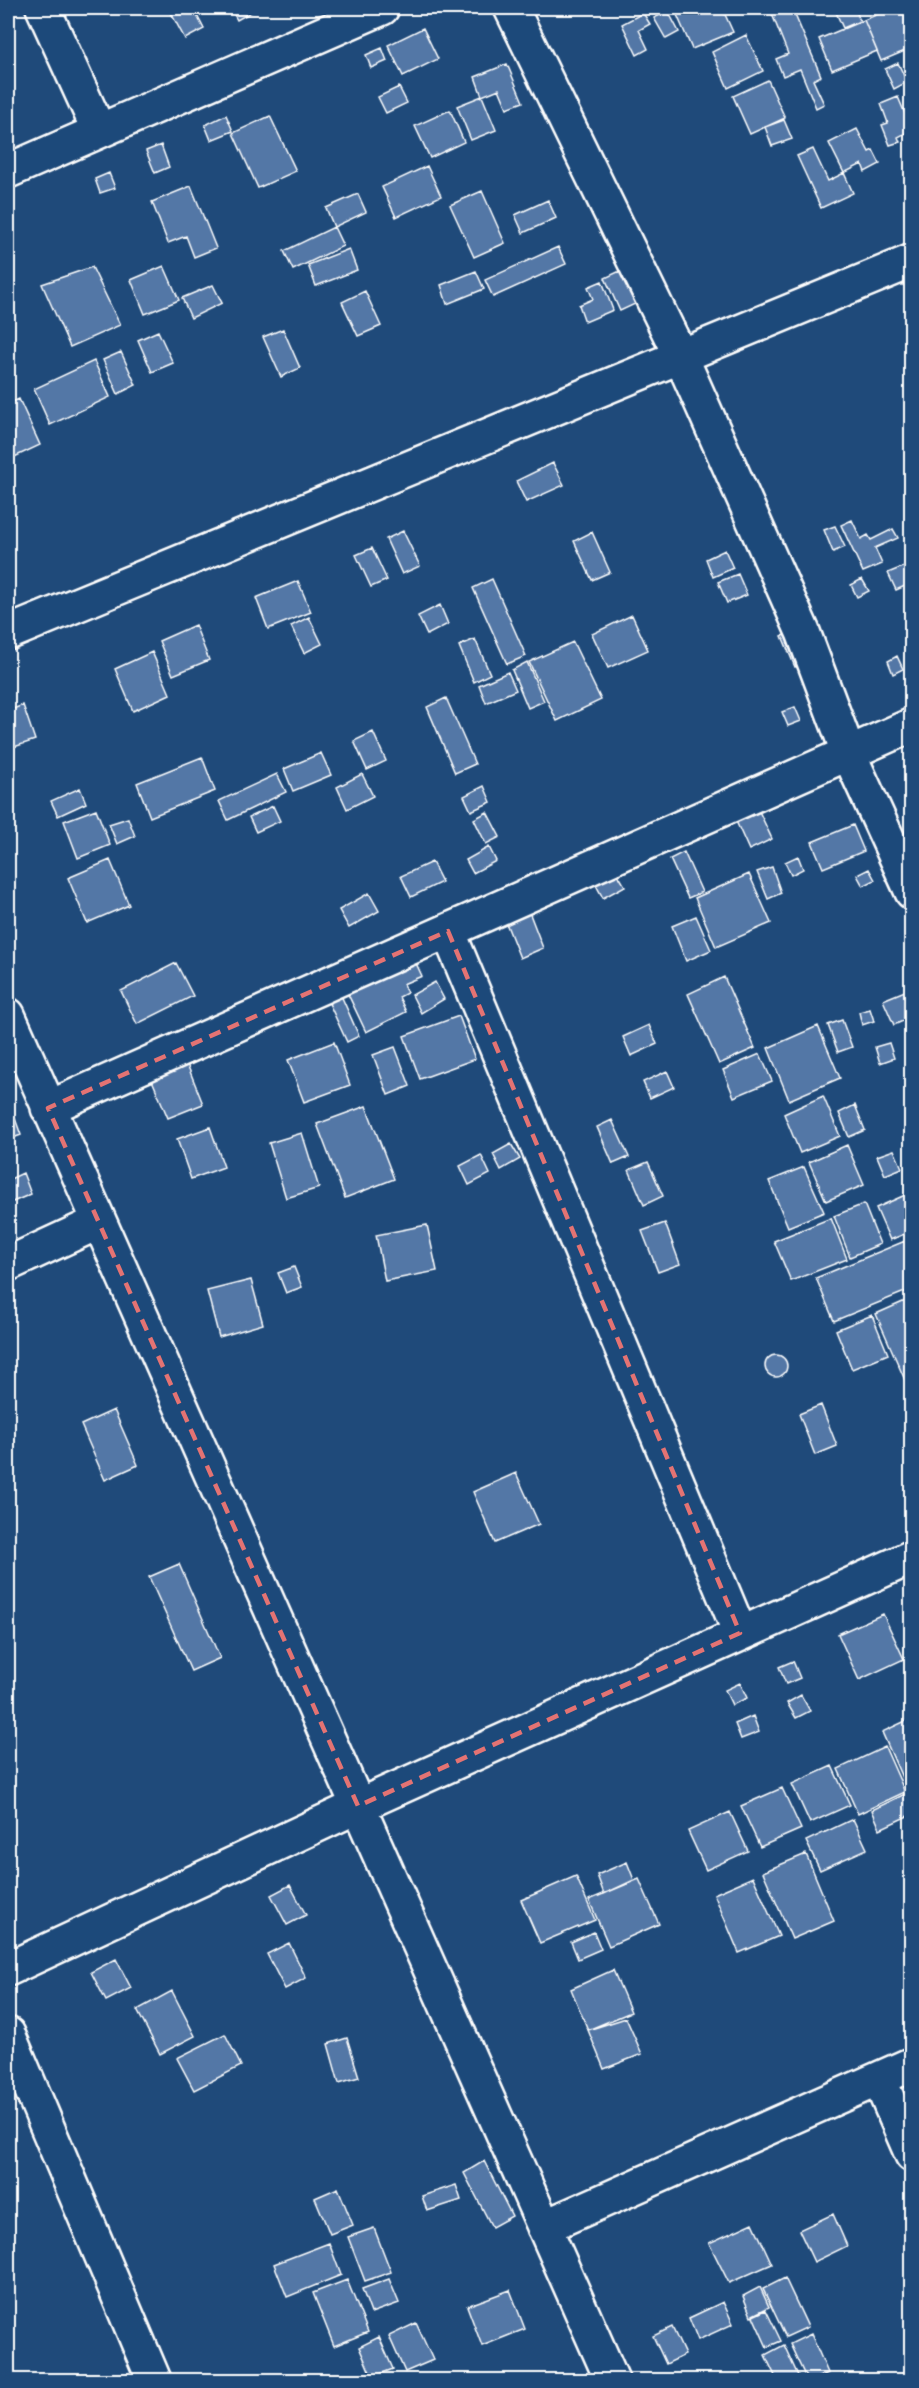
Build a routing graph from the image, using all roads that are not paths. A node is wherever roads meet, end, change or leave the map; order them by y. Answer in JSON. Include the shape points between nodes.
{"nodes":[{"id":1,"x":43,"y":8,"type":"edge"},
{"id":2,"x":382,"y":8,"type":"edge"},
{"id":3,"x":511,"y":8,"type":"edge"},
{"id":4,"x":99,"y":131,"type":"junction"},
{"id":5,"x":8,"y":171,"type":"edge"},
{"id":6,"x":912,"y":261,"type":"edge"},
{"id":7,"x":681,"y":357,"type":"junction"},
{"id":8,"x":8,"y":633,"type":"edge"},
{"id":9,"x":912,"y":725,"type":"edge"},
{"id":10,"x":848,"y":752,"type":"junction"},
{"id":11,"x":912,"y":892,"type":"edge"},
{"id":12,"x":448,"y":931,"type":"junction"},
{"id":13,"x":8,"y":1015,"type":"edge"},
{"id":14,"x":48,"y":1108,"type":"junction"},
{"id":15,"x":99,"y":1222,"type":"junction"},
{"id":16,"x":8,"y":1264,"type":"edge"},
{"id":17,"x":912,"y":1557,"type":"edge"},
{"id":18,"x":740,"y":1633,"type":"junction"},
{"id":19,"x":358,"y":1806,"type":"junction"},
{"id":20,"x":8,"y":1969,"type":"edge"},
{"id":21,"x":8,"y":2034,"type":"edge"},
{"id":22,"x":912,"y":2064,"type":"edge"},
{"id":23,"x":879,"y":2079,"type":"junction"},
{"id":24,"x":912,"y":2155,"type":"edge"},
{"id":25,"x":544,"y":2227,"type":"junction"},
{"id":26,"x":154,"y":2380,"type":"edge"},
{"id":27,"x":612,"y":2380,"type":"edge"}],
"edges":[{"from":1,"to":4,"type":"street"},
{"from":2,"to":4,"type":"street"},
{"from":3,"to":7,"type":"street"},
{"from":4,"to":5,"type":"street"},
{"from":6,"to":7,"type":"street"},
{"from":7,"to":8,"type":"street"},
{"from":7,"to":10,"type":"street","via":[[803,632]]},
{"from":9,"to":10,"type":"street"},
{"from":10,"to":11,"type":"street"},
{"from":10,"to":12,"type":"street"},
{"from":12,"to":14,"type":"street"},
{"from":12,"to":18,"type":"street"},
{"from":13,"to":14,"type":"street"},
{"from":14,"to":15,"type":"street"},
{"from":15,"to":16,"type":"street"},
{"from":15,"to":19,"type":"street"},
{"from":17,"to":18,"type":"street"},
{"from":18,"to":19,"type":"street"},
{"from":19,"to":20,"type":"street"},
{"from":19,"to":25,"type":"street"},
{"from":21,"to":26,"type":"street"},
{"from":22,"to":23,"type":"street"},
{"from":23,"to":24,"type":"street"},
{"from":23,"to":25,"type":"street"},
{"from":25,"to":27,"type":"street"}]}
